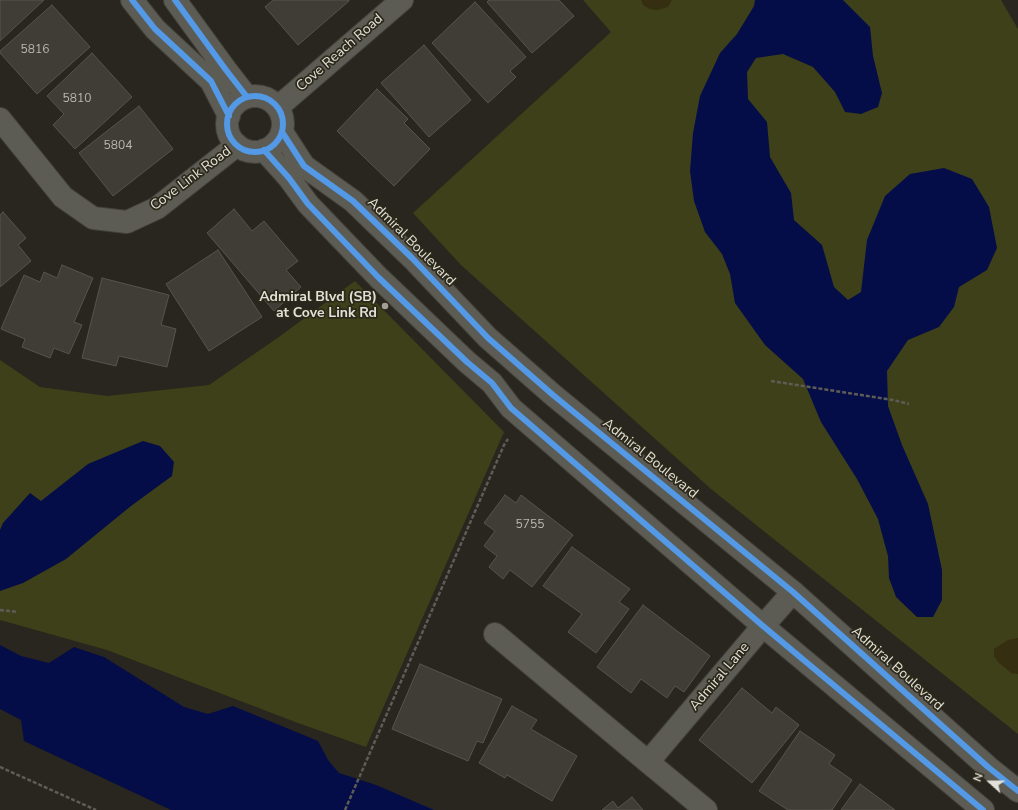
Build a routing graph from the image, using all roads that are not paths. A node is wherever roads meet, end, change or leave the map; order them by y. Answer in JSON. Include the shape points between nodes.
{"nodes":[{"id":1,"x":132,"y":0,"type":"edge"},
{"id":2,"x":175,"y":0,"type":"edge"},
{"id":3,"x":402,"y":0,"type":"edge"},
{"id":4,"x":248,"y":97,"type":"junction"},
{"id":5,"x":278,"y":107,"type":"junction"},
{"id":6,"x":229,"y":116,"type":"junction"},
{"id":7,"x":0,"y":119,"type":"edge"},
{"id":8,"x":282,"y":132,"type":"junction"},
{"id":9,"x":237,"y":145,"type":"junction"},
{"id":10,"x":264,"y":150,"type":"junction"},
{"id":11,"x":793,"y":592,"type":"junction"},
{"id":12,"x":763,"y":626,"type":"junction"},
{"id":13,"x":495,"y":634,"type":"dead end"},
{"id":14,"x":648,"y":762,"type":"junction"},
{"id":15,"x":1018,"y":792,"type":"edge"},
{"id":16,"x":706,"y":810,"type":"edge"},
{"id":17,"x":983,"y":810,"type":"edge"}],
"edges":[{"from":1,"to":6,"type":"street","via":[[155,29],[211,81]]},
{"from":2,"to":4,"type":"street"},
{"from":3,"to":5,"type":"street","name":"Cove Reach Road"},
{"from":4,"to":5,"type":"street","via":[[263,97]]},
{"from":4,"to":6,"type":"street","via":[[239,101]]},
{"from":5,"to":8,"type":"street","via":[[283,122]]},
{"from":6,"to":9,"type":"street","via":[[228,132]]},
{"from":7,"to":9,"type":"street","name":"Cove Link Road","via":[[63,197],[93,218],[127,222],[157,208]]},
{"from":8,"to":10,"type":"street","via":[[272,146]]},
{"from":8,"to":11,"type":"street","name":"Admiral Boulevard","via":[[304,166],[353,201],[412,258],[488,338],[553,395]]},
{"from":9,"to":10,"type":"street","via":[[254,152]]},
{"from":10,"to":12,"type":"street","via":[[318,215],[379,278],[492,383],[511,408]]},
{"from":11,"to":12,"type":"street","name":"Admiral Lane"},
{"from":11,"to":15,"type":"street","name":"Admiral Boulevard"},
{"from":12,"to":14,"type":"street","name":"Admiral Lane"},
{"from":12,"to":17,"type":"street"},
{"from":13,"to":14,"type":"street"},
{"from":14,"to":16,"type":"street"}]}
